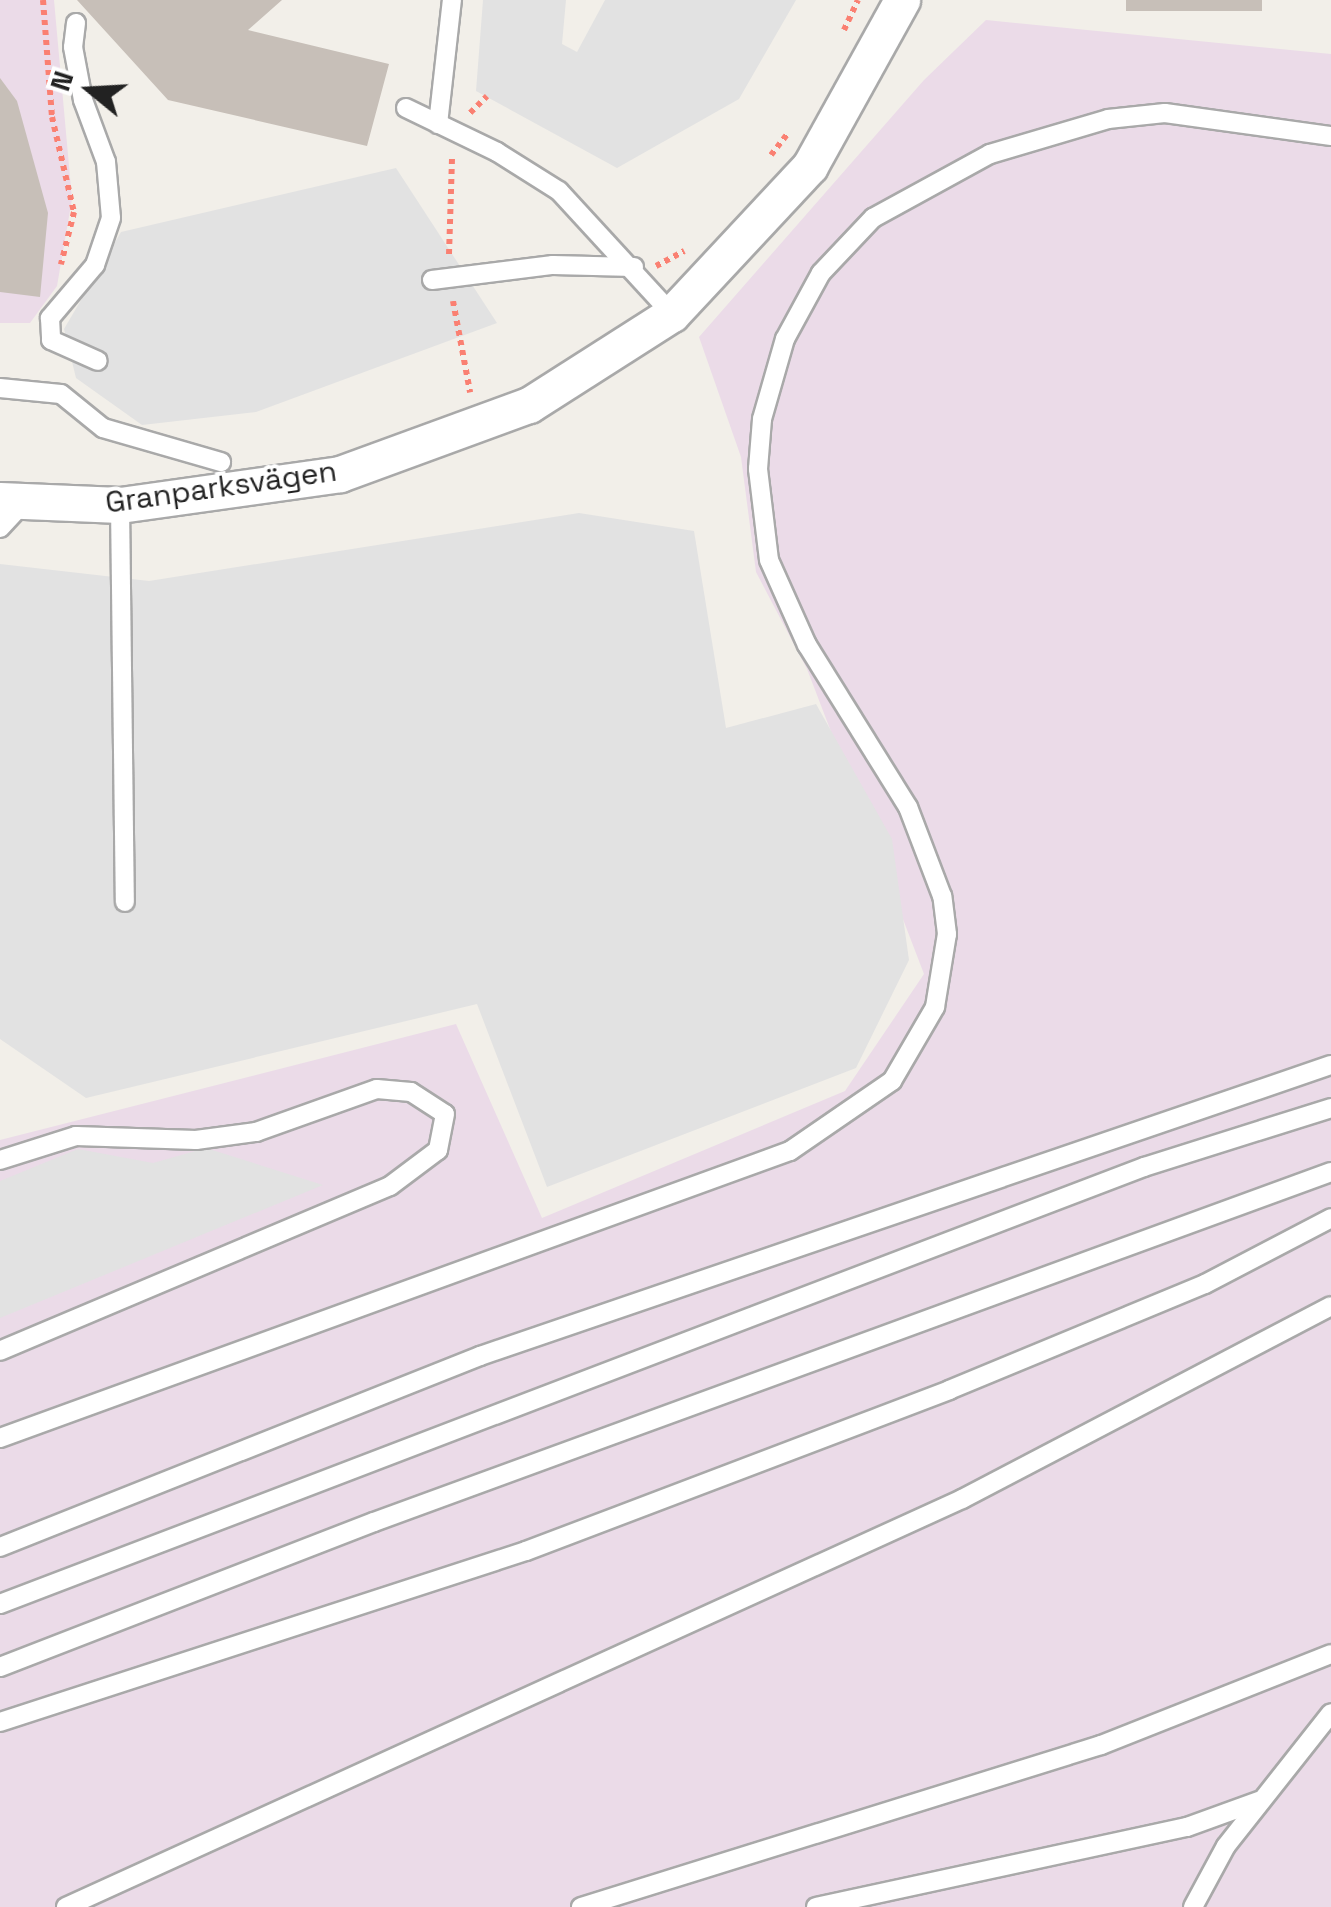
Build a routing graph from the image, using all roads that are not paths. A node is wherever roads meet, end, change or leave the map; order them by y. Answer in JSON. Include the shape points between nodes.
{"nodes":[{"id":1,"x":452,"y":0,"type":"edge"},
{"id":2,"x":902,"y":0,"type":"edge"},
{"id":3,"x":76,"y":23,"type":"dead end"},
{"id":4,"x":406,"y":108,"type":"dead end"},
{"id":5,"x":438,"y":124,"type":"junction"},
{"id":6,"x":1331,"y":136,"type":"edge"},
{"id":7,"x":634,"y":266,"type":"junction"},
{"id":8,"x":442,"y":280,"type":"road end"},
{"id":9,"x":672,"y":314,"type":"junction"},
{"id":10,"x":98,"y":361,"type":"dead end"},
{"id":11,"x":0,"y":388,"type":"edge"},
{"id":12,"x":221,"y":462,"type":"dead end"},
{"id":13,"x":12,"y":501,"type":"edge"},
{"id":14,"x":120,"y":505,"type":"junction"},
{"id":15,"x":0,"y":528,"type":"edge"},
{"id":16,"x":125,"y":902,"type":"dead end"},
{"id":17,"x":1331,"y":1066,"type":"edge"},
{"id":18,"x":1331,"y":1108,"type":"edge"},
{"id":19,"x":0,"y":1160,"type":"edge"},
{"id":20,"x":1331,"y":1172,"type":"edge"},
{"id":21,"x":1331,"y":1218,"type":"edge"},
{"id":22,"x":1331,"y":1306,"type":"edge"},
{"id":23,"x":0,"y":1351,"type":"edge"},
{"id":24,"x":0,"y":1438,"type":"edge"},
{"id":25,"x":0,"y":1547,"type":"edge"},
{"id":26,"x":0,"y":1604,"type":"edge"},
{"id":27,"x":1331,"y":1654,"type":"edge"},
{"id":28,"x":0,"y":1667,"type":"edge"},
{"id":29,"x":1331,"y":1713,"type":"edge"},
{"id":30,"x":0,"y":1722,"type":"edge"},
{"id":31,"x":1259,"y":1802,"type":"junction"},
{"id":32,"x":66,"y":1907,"type":"edge"},
{"id":33,"x":581,"y":1907,"type":"edge"},
{"id":34,"x":816,"y":1907,"type":"edge"},
{"id":35,"x":1193,"y":1907,"type":"edge"}],
"edges":[{"from":1,"to":5,"type":"lane"},
{"from":2,"to":9,"type":"street","name":"Granparksvägen","via":[[810,166]]},
{"from":3,"to":10,"type":"lane","via":[[79,82],[106,162],[112,218],[95,265],[50,318],[51,340]]},
{"from":4,"to":5,"type":"lane"},
{"from":5,"to":7,"type":"lane","via":[[560,191]]},
{"from":6,"to":24,"type":"lane","via":[[1165,113],[1108,119],[990,154],[873,218],[821,273],[784,339],[762,418],[758,469],[769,560],[807,645],[908,808],[942,896],[947,934],[935,1007],[892,1080],[790,1151]]},
{"from":7,"to":8,"type":"lane","via":[[553,265]]},
{"from":7,"to":9,"type":"lane"},
{"from":9,"to":14,"type":"street","name":"Granparksvägen","via":[[529,405],[340,474]]},
{"from":11,"to":12,"type":"lane","via":[[60,394],[104,428]]},
{"from":13,"to":14,"type":"street","name":"Granparksvägen"},
{"from":13,"to":15,"type":"lane"},
{"from":14,"to":16,"type":"lane"},
{"from":17,"to":25,"type":"lane","via":[[480,1356]]},
{"from":18,"to":26,"type":"lane","via":[[1125,1174]]},
{"from":19,"to":23,"type":"lane","via":[[76,1136],[196,1140],[256,1132],[377,1089],[411,1092],[445,1114],[438,1150],[390,1186]]},
{"from":20,"to":28,"type":"lane","via":[[374,1522]]},
{"from":21,"to":30,"type":"lane","via":[[1205,1284],[949,1390],[526,1550]]},
{"from":22,"to":32,"type":"lane","via":[[962,1499]]},
{"from":27,"to":33,"type":"lane","via":[[1101,1744]]},
{"from":29,"to":31,"type":"lane"},
{"from":31,"to":34,"type":"lane","via":[[1188,1828]]},
{"from":31,"to":35,"type":"lane"}]}
